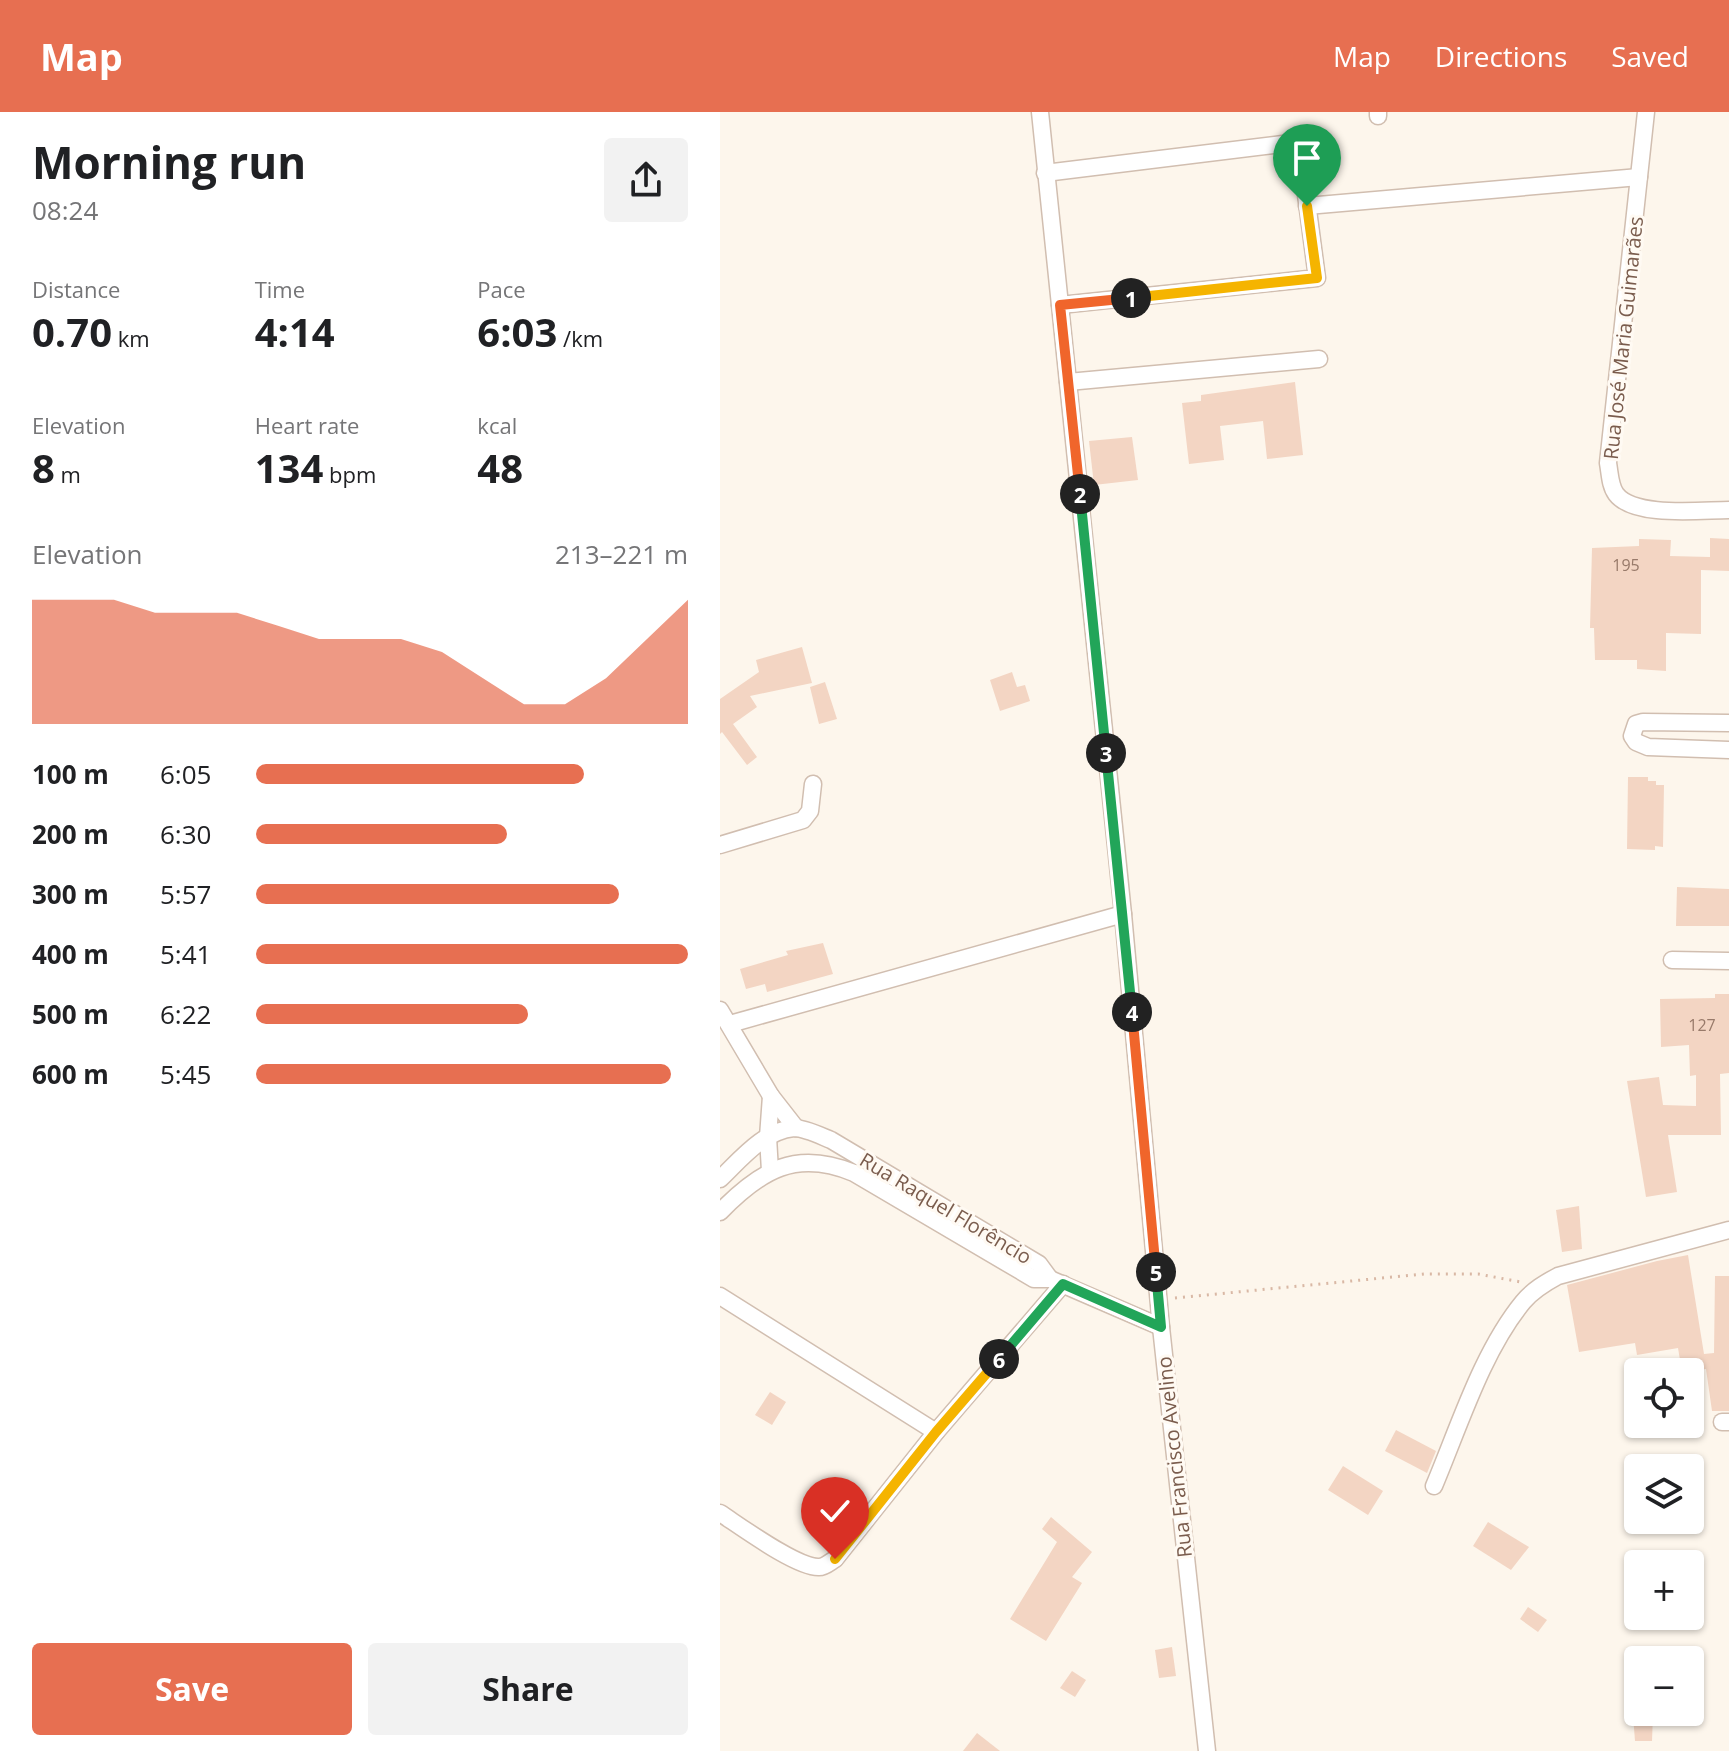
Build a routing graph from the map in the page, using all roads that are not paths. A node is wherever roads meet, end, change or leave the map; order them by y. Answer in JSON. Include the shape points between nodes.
{"nodes":[{"id":1,"x":1040,"y":112,"type":"edge"},
{"id":2,"x":1646,"y":112,"type":"edge"},
{"id":3,"x":1045,"y":173,"type":"junction"},
{"id":4,"x":1639,"y":177,"type":"junction"},
{"id":5,"x":1307,"y":206,"type":"junction"},
{"id":6,"x":1060,"y":305,"type":"junction"},
{"id":7,"x":1319,"y":359,"type":"dead end"},
{"id":8,"x":1068,"y":382,"type":"junction"},
{"id":9,"x":1729,"y":510,"type":"edge"},
{"id":10,"x":1729,"y":723,"type":"edge"},
{"id":11,"x":1729,"y":750,"type":"edge"},
{"id":12,"x":813,"y":784,"type":"dead end"},
{"id":13,"x":720,"y":845,"type":"edge"},
{"id":14,"x":1123,"y":914,"type":"junction"},
{"id":15,"x":1672,"y":960,"type":"dead end"},
{"id":16,"x":1729,"y":961,"type":"edge"},
{"id":17,"x":725,"y":1017,"type":"edge"},
{"id":18,"x":771,"y":1096,"type":"junction"},
{"id":19,"x":796,"y":1128,"type":"junction"},
{"id":20,"x":768,"y":1137,"type":"junction"},
{"id":21,"x":770,"y":1171,"type":"junction"},
{"id":22,"x":720,"y":1179,"type":"edge"},
{"id":23,"x":720,"y":1212,"type":"edge"},
{"id":24,"x":1729,"y":1230,"type":"edge"},
{"id":25,"x":1056,"y":1282,"type":"junction"},
{"id":26,"x":720,"y":1296,"type":"edge"},
{"id":27,"x":1161,"y":1327,"type":"junction"},
{"id":28,"x":936,"y":1432,"type":"junction"},
{"id":29,"x":1434,"y":1486,"type":"dead end"},
{"id":30,"x":720,"y":1513,"type":"edge"},
{"id":31,"x":1207,"y":1751,"type":"edge"}],
"edges":[{"from":1,"to":3,"type":"street","name":"Rua Francisco Avelino"},
{"from":2,"to":4,"type":"street","name":"Rua José Maria Guimarães"},
{"from":3,"to":5,"type":"street","via":[[1299,142]]},
{"from":3,"to":6,"type":"street","name":"Rua Francisco Avelino"},
{"from":4,"to":5,"type":"street"},
{"from":4,"to":9,"type":"street","name":"Rua José Maria Guimarães","via":[[1608,463],[1611,482],[1622,500],[1646,509]]},
{"from":5,"to":6,"type":"street","via":[[1317,278]]},
{"from":6,"to":8,"type":"street","name":"Rua Francisco Avelino"},
{"from":7,"to":8,"type":"street"},
{"from":8,"to":14,"type":"street","name":"Rua Francisco Avelino"},
{"from":10,"to":11,"type":"street","via":[[1643,722],[1636,724],[1632,736],[1648,747]]},
{"from":12,"to":13,"type":"street","via":[[810,811],[803,820]]},
{"from":14,"to":17,"type":"street"},
{"from":14,"to":27,"type":"street","name":"Rua Francisco Avelino"},
{"from":15,"to":16,"type":"street"},
{"from":17,"to":18,"type":"street"},
{"from":18,"to":19,"type":"street"},
{"from":18,"to":20,"type":"street"},
{"from":19,"to":20,"type":"street"},
{"from":19,"to":25,"type":"street","name":"Rua Raquel Florêncio","via":[[857,1155],[1039,1264]]},
{"from":20,"to":21,"type":"street"},
{"from":20,"to":22,"type":"street"},
{"from":21,"to":23,"type":"street","name":"Rua Raquel Florêncio"},
{"from":21,"to":25,"type":"street","name":"Rua Raquel Florêncio","via":[[810,1161],[832,1164],[1034,1279]]},
{"from":24,"to":29,"type":"street","via":[[1541,1285],[1505,1328]]},
{"from":25,"to":27,"type":"street"},
{"from":25,"to":28,"type":"street"},
{"from":26,"to":28,"type":"street"},
{"from":27,"to":31,"type":"street","name":"Rua Francisco Avelino"},
{"from":28,"to":30,"type":"street","via":[[835,1559],[822,1567],[793,1559]]}]}
